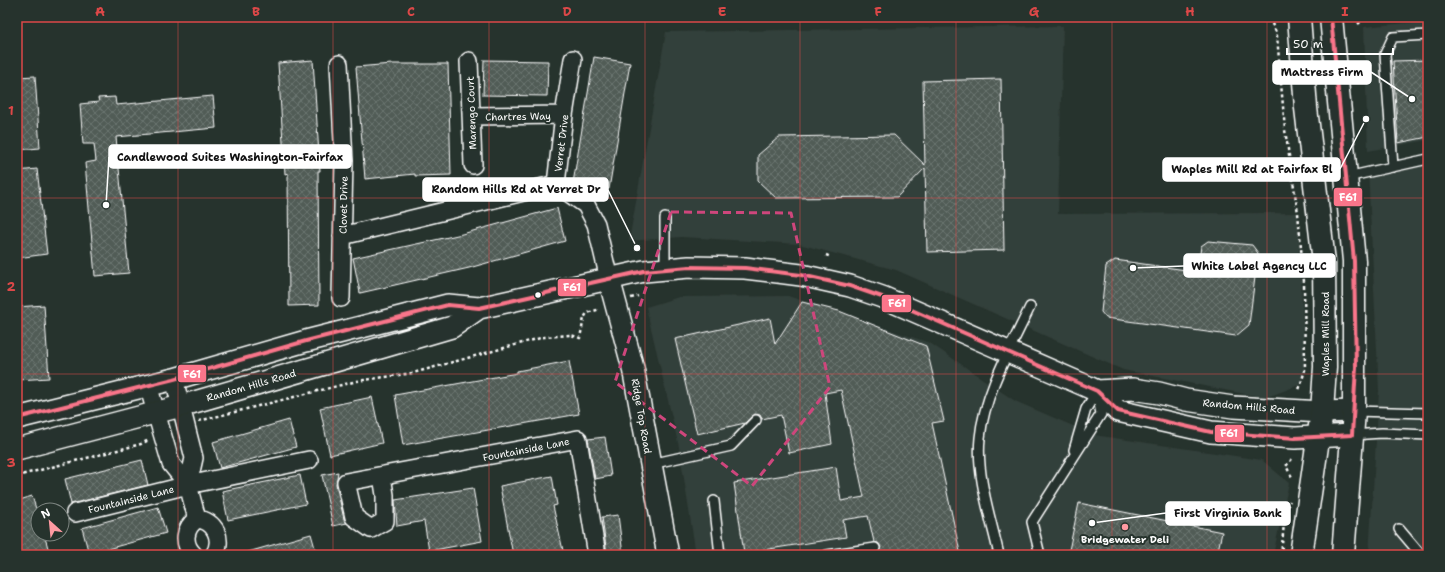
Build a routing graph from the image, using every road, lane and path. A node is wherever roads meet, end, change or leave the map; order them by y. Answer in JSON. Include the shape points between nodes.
{"nodes":[{"id":1,"x":1262,"y":17,"type":"edge"},
{"id":2,"x":1299,"y":17,"type":"edge"},
{"id":3,"x":1331,"y":17,"type":"edge"},
{"id":4,"x":1366,"y":17,"type":"edge"},
{"id":5,"x":1358,"y":24,"type":"dead end"},
{"id":6,"x":1428,"y":35,"type":"edge"},
{"id":7,"x":574,"y":59,"type":"dead end"},
{"id":8,"x":469,"y":61,"type":"dead end"},
{"id":9,"x":339,"y":64,"type":"dead end"},
{"id":10,"x":564,"y":115,"type":"junction"},
{"id":11,"x":471,"y":116,"type":"junction"},
{"id":12,"x":1428,"y":159,"type":"edge"},
{"id":13,"x":473,"y":165,"type":"dead end"},
{"id":14,"x":1393,"y":167,"type":"junction"},
{"id":15,"x":1347,"y":178,"type":"junction"},
{"id":16,"x":556,"y":184,"type":"junction"},
{"id":17,"x":665,"y":218,"type":"dead end"},
{"id":18,"x":342,"y":236,"type":"junction"},
{"id":19,"x":826,"y":256,"type":"dead end"},
{"id":20,"x":831,"y":257,"type":"dead end"},
{"id":21,"x":665,"y":269,"type":"junction"},
{"id":22,"x":609,"y":279,"type":"junction"},
{"id":23,"x":638,"y":296,"type":"dead end"},
{"id":24,"x":341,"y":298,"type":"dead end"},
{"id":25,"x":616,"y":304,"type":"junction"},
{"id":26,"x":1030,"y":307,"type":"dead end"},
{"id":27,"x":480,"y":308,"type":"junction"},
{"id":28,"x":1009,"y":351,"type":"junction"},
{"id":29,"x":174,"y":379,"type":"junction"},
{"id":30,"x":148,"y":385,"type":"junction"},
{"id":31,"x":1299,"y":390,"type":"dead end"},
{"id":32,"x":1097,"y":391,"type":"junction"},
{"id":33,"x":1354,"y":411,"type":"junction"},
{"id":34,"x":156,"y":412,"type":"junction"},
{"id":35,"x":1322,"y":412,"type":"junction"},
{"id":36,"x":1428,"y":414,"type":"edge"},
{"id":37,"x":183,"y":415,"type":"junction"},
{"id":38,"x":17,"y":418,"type":"edge"},
{"id":39,"x":756,"y":420,"type":"dead end"},
{"id":40,"x":162,"y":433,"type":"junction"},
{"id":41,"x":1428,"y":435,"type":"edge"},
{"id":42,"x":1318,"y":436,"type":"junction"},
{"id":43,"x":1352,"y":436,"type":"junction"},
{"id":44,"x":17,"y":449,"type":"edge"},
{"id":45,"x":1292,"y":459,"type":"dead end"},
{"id":46,"x":309,"y":460,"type":"dead end"},
{"id":47,"x":1071,"y":461,"type":"junction"},
{"id":48,"x":651,"y":464,"type":"junction"},
{"id":49,"x":17,"y":476,"type":"edge"},
{"id":50,"x":382,"y":476,"type":"dead end"},
{"id":51,"x":188,"y":484,"type":"junction"},
{"id":52,"x":1295,"y":484,"type":"dead end"},
{"id":53,"x":1292,"y":496,"type":"dead end"},
{"id":54,"x":714,"y":501,"type":"dead end"},
{"id":55,"x":75,"y":513,"type":"dead end"},
{"id":56,"x":197,"y":519,"type":"junction"},
{"id":57,"x":1399,"y":529,"type":"dead end"},
{"id":58,"x":875,"y":548,"type":"dead end"},
{"id":59,"x":194,"y":555,"type":"edge"},
{"id":60,"x":214,"y":555,"type":"edge"},
{"id":61,"x":597,"y":555,"type":"edge"},
{"id":62,"x":668,"y":555,"type":"edge"},
{"id":63,"x":720,"y":555,"type":"edge"},
{"id":64,"x":827,"y":555,"type":"edge"},
{"id":65,"x":999,"y":555,"type":"edge"},
{"id":66,"x":1040,"y":555,"type":"edge"},
{"id":67,"x":1281,"y":555,"type":"edge"},
{"id":68,"x":1301,"y":555,"type":"edge"},
{"id":69,"x":1343,"y":555,"type":"edge"},
{"id":70,"x":1421,"y":555,"type":"edge"}],
"edges":[{"from":1,"to":31,"type":"path","via":[[1273,25],[1277,36],[1303,264],[1304,370]]},
{"from":2,"to":35,"type":"main road","name":"Waples Mill Road","via":[[1306,108],[1324,262],[1325,367]]},
{"from":3,"to":15,"type":"main road"},
{"from":4,"to":5,"type":"path"},
{"from":6,"to":14,"type":"lane","via":[[1393,37],[1385,54]]},
{"from":7,"to":10,"type":"street","name":"Verret Drive"},
{"from":8,"to":11,"type":"street","name":"Marengo Court"},
{"from":9,"to":18,"type":"street","name":"Clovet Drive","via":[[344,161]]},
{"from":10,"to":11,"type":"street","name":"Chartres Way"},
{"from":10,"to":16,"type":"street","name":"Verret Drive"},
{"from":11,"to":13,"type":"street","name":"Marengo Court"},
{"from":12,"to":14,"type":"lane"},
{"from":14,"to":15,"type":"lane"},
{"from":15,"to":33,"type":"main road","via":[[1354,261]]},
{"from":16,"to":18,"type":"street"},
{"from":16,"to":22,"type":"street","name":"Verret Drive","via":[[586,205],[596,224]]},
{"from":17,"to":21,"type":"lane"},
{"from":18,"to":24,"type":"street","name":"Clovet Drive"},
{"from":19,"to":20,"type":"path"},
{"from":21,"to":22,"type":"street","name":"Random Hills Road"},
{"from":21,"to":28,"type":"street","name":"Random Hills Road","via":[[746,268],[801,275],[850,286],[917,311]]},
{"from":22,"to":25,"type":"street","name":"Ridge Top Road"},
{"from":22,"to":27,"type":"street","name":"Random Hills Road"},
{"from":23,"to":25,"type":"path"},
{"from":25,"to":37,"type":"path","via":[[587,313],[580,338],[571,335],[544,336],[413,373],[357,381]]},
{"from":25,"to":48,"type":"street","name":"Ridge Top Road","via":[[633,368]]},
{"from":26,"to":28,"type":"lane"},
{"from":27,"to":29,"type":"street","name":"Random Hills Road","via":[[448,305],[306,341]]},
{"from":27,"to":37,"type":"street","name":"Random Hills Road","via":[[452,327]]},
{"from":28,"to":32,"type":"street","name":"Random Hills Road"},
{"from":28,"to":65,"type":"lane","via":[[988,402],[980,438],[981,471]]},
{"from":29,"to":30,"type":"street","name":"Random Hills Road"},
{"from":29,"to":37,"type":"street","name":"Fountainside Lane"},
{"from":30,"to":34,"type":"street","name":"Fountainside Lane"},
{"from":30,"to":38,"type":"street","name":"Random Hills Road"},
{"from":32,"to":35,"type":"street","name":"Random Hills Road","via":[[1133,389],[1233,407]]},
{"from":32,"to":42,"type":"street","name":"Random Hills Road","via":[[1118,411],[1211,432],[1296,438]]},
{"from":32,"to":47,"type":"lane","via":[[1086,409]]},
{"from":32,"to":47,"type":"lane","via":[[1101,414]]},
{"from":33,"to":35,"type":"street","name":"Random Hills Road"},
{"from":33,"to":36,"type":"lane"},
{"from":33,"to":43,"type":"main road"},
{"from":34,"to":37,"type":"street","name":"Random Hills Road"},
{"from":34,"to":40,"type":"street","name":"Fountainside Lane"},
{"from":34,"to":44,"type":"street","name":"Random Hills Road"},
{"from":35,"to":42,"type":"main road","name":"Waples Mill Road"},
{"from":37,"to":51,"type":"street","name":"Fountainside Lane","via":[[194,458]]},
{"from":39,"to":48,"type":"lane","via":[[731,446]]},
{"from":40,"to":49,"type":"path","via":[[141,444]]},
{"from":40,"to":51,"type":"street","name":"Fountainside Lane","via":[[170,464]]},
{"from":41,"to":43,"type":"lane","via":[[1382,433]]},
{"from":42,"to":43,"type":"street","name":"Random Hills Road"},
{"from":42,"to":68,"type":"main road","name":"Waples Mill Road"},
{"from":43,"to":69,"type":"main road"},
{"from":45,"to":52,"type":"path","via":[[1286,466]]},
{"from":46,"to":51,"type":"street","name":"Fountainside Lane"},
{"from":47,"to":66,"type":"lane","via":[[1032,522]]},
{"from":48,"to":62,"type":"street","name":"Ridge Top Road"},
{"from":50,"to":61,"type":"street","name":"Fountainside Lane","via":[[578,439]]},
{"from":51,"to":55,"type":"street","name":"Fountainside Lane"},
{"from":51,"to":56,"type":"street","name":"Fountainside Lane"},
{"from":53,"to":67,"type":"path","via":[[1285,513]]},
{"from":54,"to":63,"type":"lane"},
{"from":56,"to":59,"type":"street","via":[[190,525],[186,538],[187,546]]},
{"from":56,"to":60,"type":"street","via":[[207,521],[216,531],[218,546]]},
{"from":57,"to":70,"type":"lane"},
{"from":58,"to":64,"type":"lane"}]}
